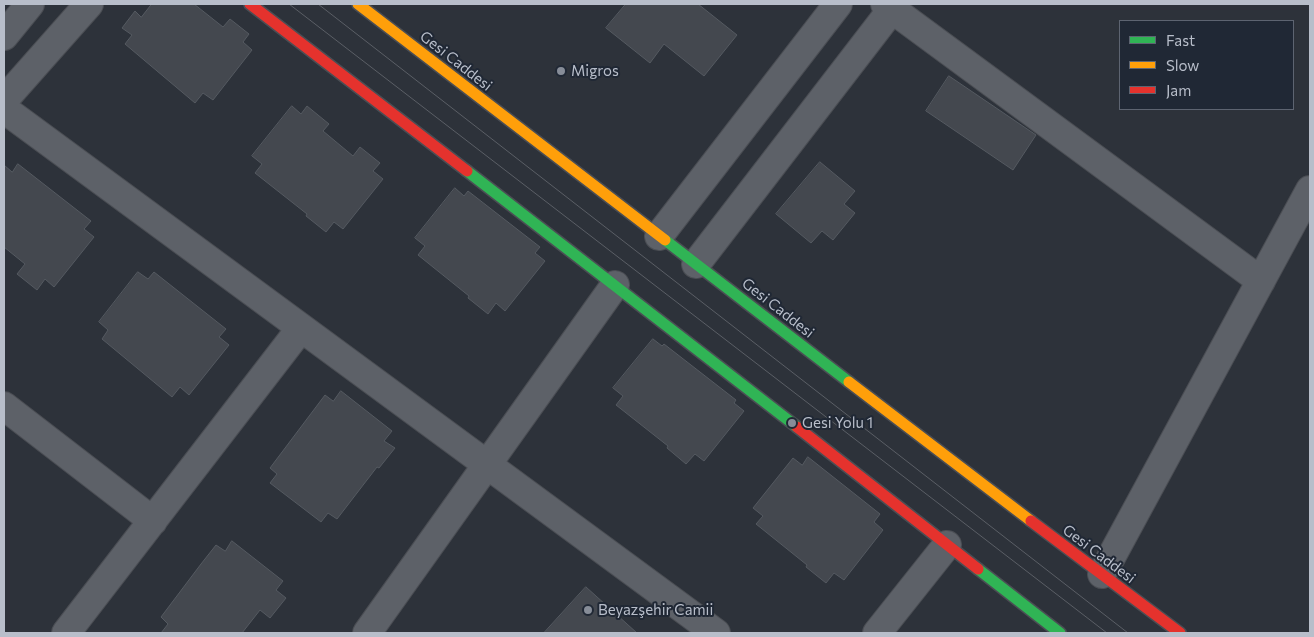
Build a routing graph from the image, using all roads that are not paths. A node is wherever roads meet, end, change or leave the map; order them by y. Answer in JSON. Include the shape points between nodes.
{"nodes":[{"id":1,"x":30,"y":4,"type":"edge"},
{"id":2,"x":88,"y":4,"type":"edge"},
{"id":3,"x":250,"y":4,"type":"edge"},
{"id":4,"x":358,"y":4,"type":"edge"},
{"id":5,"x":377,"y":4,"type":"edge"},
{"id":6,"x":838,"y":4,"type":"edge"},
{"id":7,"x":891,"y":5,"type":"edge"},
{"id":8,"x":397,"y":34,"type":"junction"},
{"id":9,"x":4,"y":36,"type":"edge"},
{"id":10,"x":4,"y":100,"type":"edge"},
{"id":11,"x":4,"y":109,"type":"edge"},
{"id":12,"x":1310,"y":190,"type":"edge"},
{"id":13,"x":659,"y":236,"type":"junction"},
{"id":14,"x":696,"y":264,"type":"junction"},
{"id":15,"x":1261,"y":281,"type":"junction"},
{"id":16,"x":615,"y":285,"type":"junction"},
{"id":17,"x":301,"y":328,"type":"junction"},
{"id":18,"x":4,"y":406,"type":"edge"},
{"id":19,"x":487,"y":465,"type":"junction"},
{"id":20,"x":153,"y":520,"type":"junction"},
{"id":21,"x":947,"y":546,"type":"junction"},
{"id":22,"x":1102,"y":574,"type":"junction"},
{"id":23,"x":66,"y":633,"type":"edge"},
{"id":24,"x":367,"y":633,"type":"edge"},
{"id":25,"x":716,"y":633,"type":"edge"},
{"id":26,"x":877,"y":633,"type":"edge"},
{"id":27,"x":1060,"y":633,"type":"edge"},
{"id":28,"x":1180,"y":633,"type":"edge"}],
"edges":[{"from":1,"to":9,"type":"street"},
{"from":2,"to":10,"type":"street"},
{"from":3,"to":16,"type":"main road"},
{"from":4,"to":8,"type":"main road","name":"Gesi Caddesi"},
{"from":5,"to":8,"type":"main road"},
{"from":6,"to":13,"type":"street"},
{"from":7,"to":14,"type":"street"},
{"from":7,"to":15,"type":"street"},
{"from":8,"to":13,"type":"main road","name":"Gesi Caddesi"},
{"from":11,"to":17,"type":"street"},
{"from":12,"to":15,"type":"street"},
{"from":13,"to":14,"type":"main road","name":"Gesi Caddesi"},
{"from":14,"to":22,"type":"main road","name":"Gesi Caddesi"},
{"from":15,"to":22,"type":"street"},
{"from":16,"to":19,"type":"street"},
{"from":16,"to":21,"type":"main road"},
{"from":17,"to":19,"type":"street"},
{"from":17,"to":20,"type":"street"},
{"from":18,"to":20,"type":"street"},
{"from":19,"to":24,"type":"street"},
{"from":19,"to":25,"type":"street"},
{"from":20,"to":23,"type":"street"},
{"from":21,"to":26,"type":"street"},
{"from":21,"to":27,"type":"main road"},
{"from":22,"to":28,"type":"main road","name":"Gesi Caddesi"}]}
